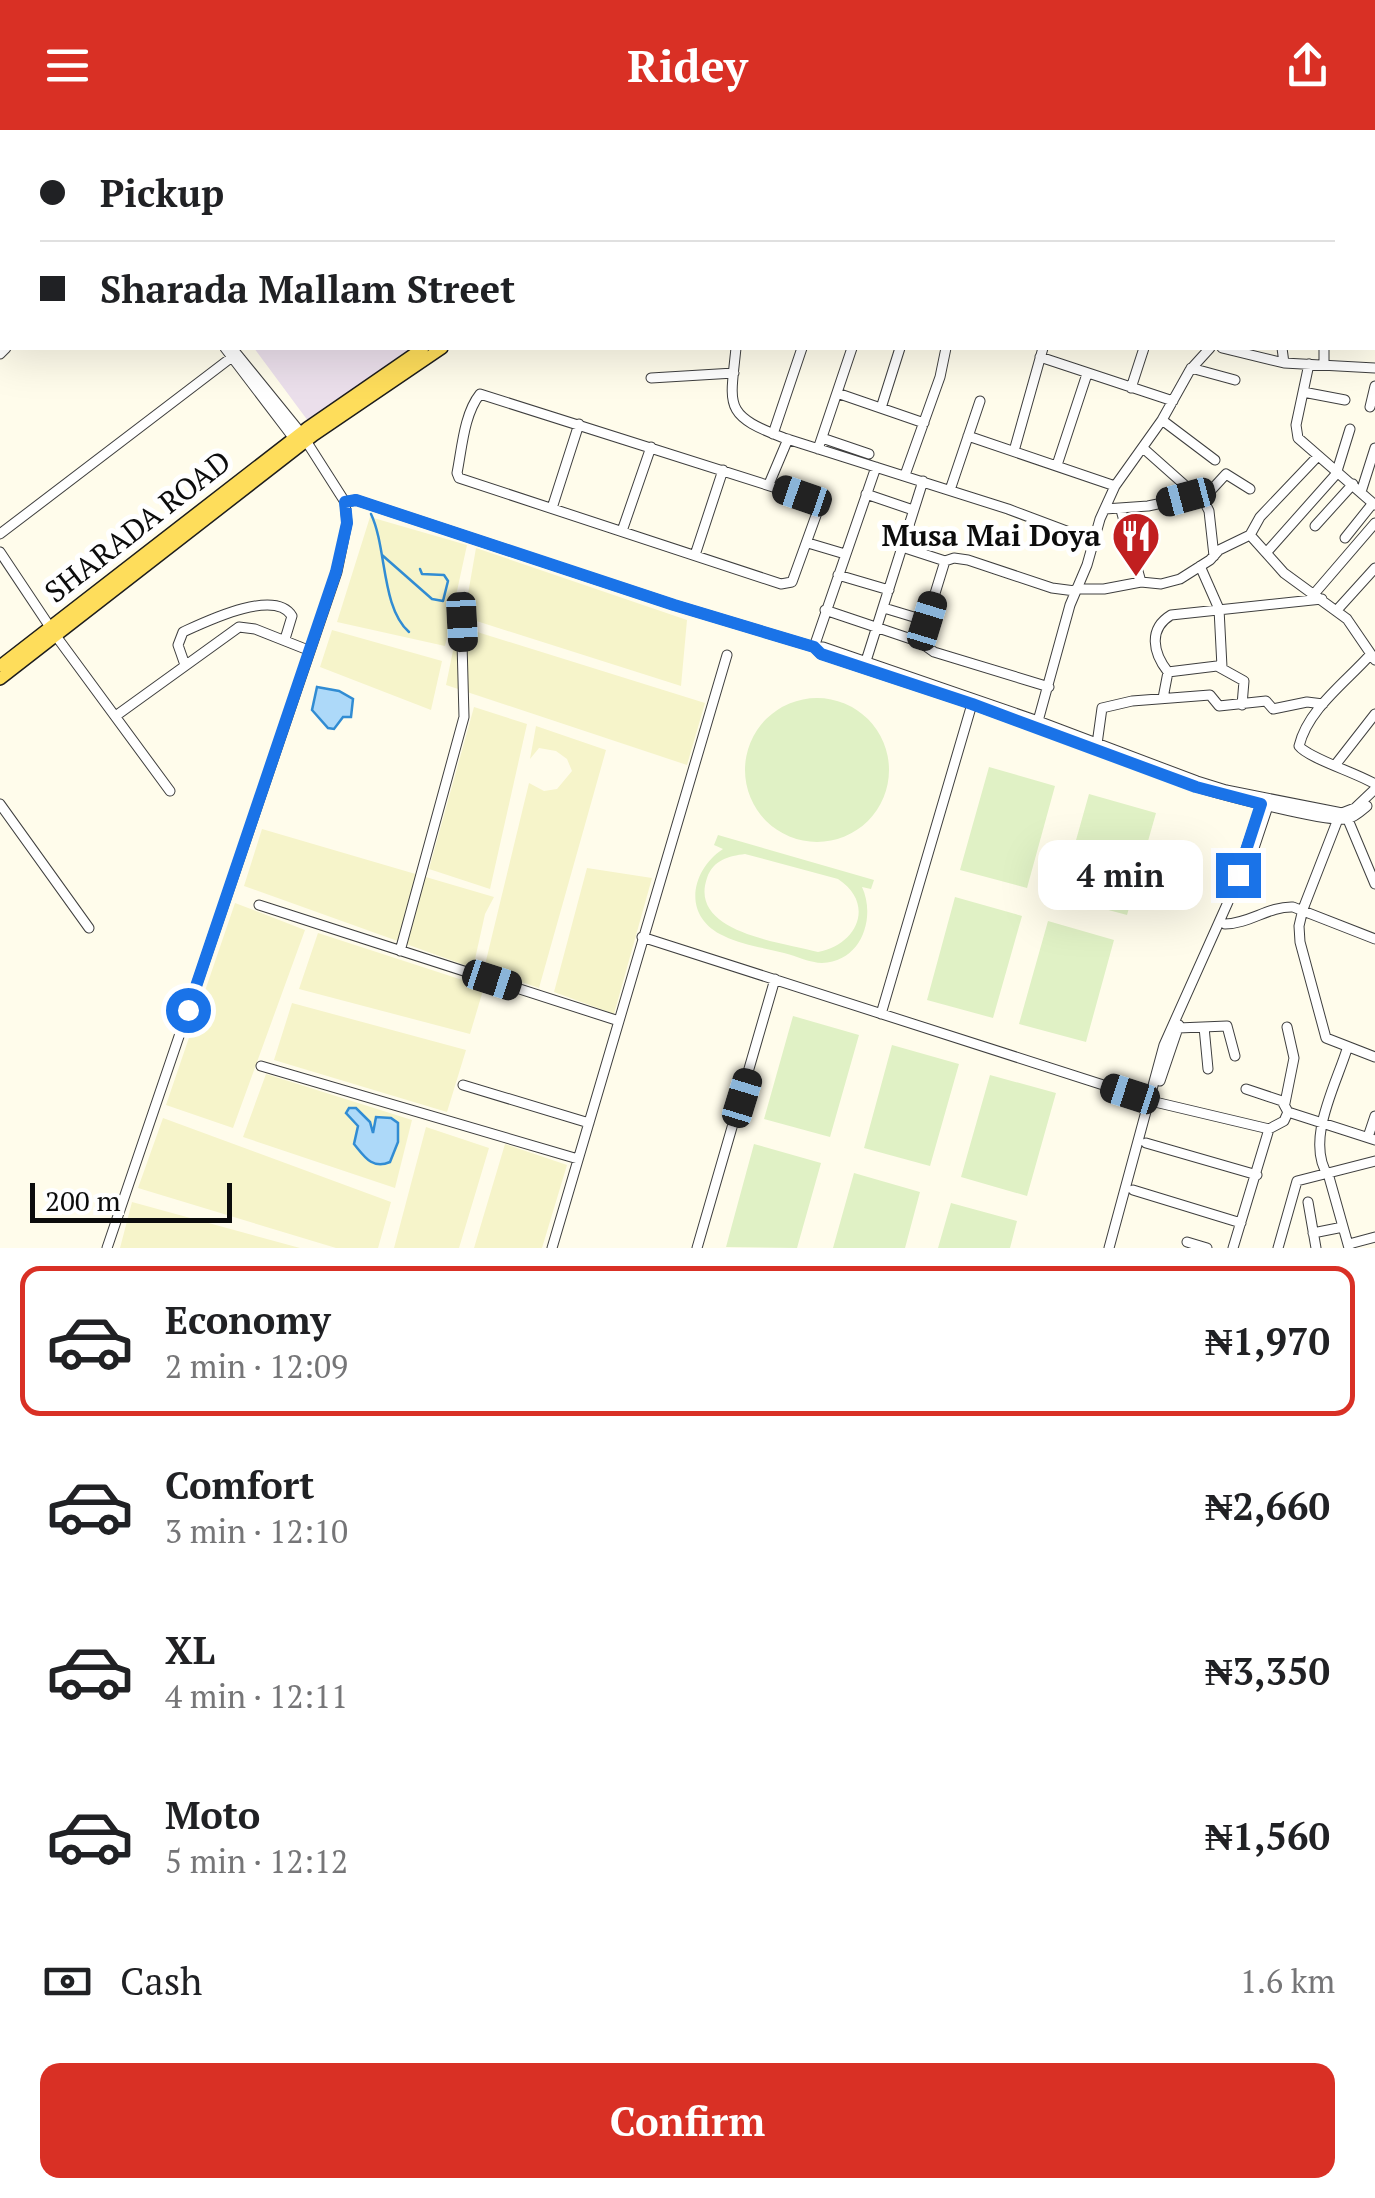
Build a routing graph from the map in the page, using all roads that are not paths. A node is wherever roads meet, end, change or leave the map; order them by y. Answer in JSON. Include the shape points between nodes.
{"nodes":[{"id":1,"x":420,"y":350,"type":"edge"},
{"id":2,"x":439,"y":350,"type":"edge"},
{"id":3,"x":736,"y":350,"type":"edge"},
{"id":4,"x":801,"y":350,"type":"edge"},
{"id":5,"x":851,"y":350,"type":"edge"},
{"id":6,"x":899,"y":350,"type":"edge"},
{"id":7,"x":945,"y":350,"type":"edge"},
{"id":8,"x":1143,"y":350,"type":"edge"},
{"id":9,"x":1194,"y":350,"type":"edge"},
{"id":10,"x":1208,"y":350,"type":"edge"},
{"id":11,"x":1230,"y":350,"type":"edge"},
{"id":12,"x":1282,"y":350,"type":"edge"},
{"id":13,"x":1324,"y":350,"type":"edge"},
{"id":14,"x":230,"y":351,"type":"edge"},
{"id":15,"x":1042,"y":352,"type":"edge"},
{"id":16,"x":1284,"y":363,"type":"junction"},
{"id":17,"x":1309,"y":364,"type":"junction"},
{"id":18,"x":1324,"y":364,"type":"junction"},
{"id":19,"x":1192,"y":366,"type":"junction"},
{"id":20,"x":1375,"y":368,"type":"edge"},
{"id":21,"x":734,"y":373,"type":"junction"},
{"id":22,"x":1087,"y":374,"type":"junction"},
{"id":23,"x":650,"y":378,"type":"dead end"},
{"id":24,"x":1235,"y":380,"type":"dead end"},
{"id":25,"x":1375,"y":386,"type":"edge"},
{"id":26,"x":1132,"y":388,"type":"junction"},
{"id":27,"x":837,"y":392,"type":"junction"},
{"id":28,"x":1304,"y":392,"type":"junction"},
{"id":29,"x":1345,"y":400,"type":"dead end"},
{"id":30,"x":980,"y":401,"type":"dead end"},
{"id":31,"x":1173,"y":401,"type":"junction"},
{"id":32,"x":880,"y":408,"type":"junction"},
{"id":33,"x":1370,"y":408,"type":"dead end"},
{"id":34,"x":1162,"y":420,"type":"junction"},
{"id":35,"x":924,"y":422,"type":"junction"},
{"id":36,"x":579,"y":424,"type":"junction"},
{"id":37,"x":1350,"y":429,"type":"dead end"},
{"id":38,"x":773,"y":434,"type":"junction"},
{"id":39,"x":306,"y":435,"type":"junction"},
{"id":40,"x":968,"y":436,"type":"junction"},
{"id":41,"x":822,"y":438,"type":"junction"},
{"id":42,"x":788,"y":439,"type":"junction"},
{"id":43,"x":651,"y":448,"type":"junction"},
{"id":44,"x":1143,"y":448,"type":"junction"},
{"id":45,"x":1375,"y":448,"type":"edge"},
{"id":46,"x":818,"y":449,"type":"junction"},
{"id":47,"x":1014,"y":451,"type":"junction"},
{"id":48,"x":870,"y":454,"type":"dead end"},
{"id":49,"x":1318,"y":456,"type":"junction"},
{"id":50,"x":1215,"y":460,"type":"dead end"},
{"id":51,"x":1057,"y":464,"type":"junction"},
{"id":52,"x":876,"y":468,"type":"junction"},
{"id":53,"x":722,"y":470,"type":"junction"},
{"id":54,"x":1338,"y":471,"type":"junction"},
{"id":55,"x":906,"y":475,"type":"junction"},
{"id":56,"x":923,"y":481,"type":"junction"},
{"id":57,"x":770,"y":484,"type":"junction"},
{"id":58,"x":1115,"y":486,"type":"junction"},
{"id":59,"x":1357,"y":488,"type":"junction"},
{"id":60,"x":1250,"y":489,"type":"dead end"},
{"id":61,"x":950,"y":490,"type":"junction"},
{"id":62,"x":866,"y":494,"type":"junction"},
{"id":63,"x":1200,"y":498,"type":"junction"},
{"id":64,"x":351,"y":501,"type":"junction"},
{"id":65,"x":1374,"y":504,"type":"edge"},
{"id":66,"x":552,"y":508,"type":"junction"},
{"id":67,"x":1104,"y":508,"type":"junction"},
{"id":68,"x":913,"y":510,"type":"junction"},
{"id":69,"x":1121,"y":510,"type":"junction"},
{"id":70,"x":1375,"y":523,"type":"edge"},
{"id":71,"x":1315,"y":526,"type":"dead end"},
{"id":72,"x":622,"y":531,"type":"junction"},
{"id":73,"x":0,"y":534,"type":"edge"},
{"id":74,"x":1250,"y":535,"type":"junction"},
{"id":75,"x":1345,"y":538,"type":"dead end"},
{"id":76,"x":1092,"y":541,"type":"junction"},
{"id":77,"x":808,"y":542,"type":"junction"},
{"id":78,"x":902,"y":547,"type":"junction"},
{"id":79,"x":0,"y":552,"type":"edge"},
{"id":80,"x":1266,"y":553,"type":"junction"},
{"id":81,"x":845,"y":554,"type":"junction"},
{"id":82,"x":695,"y":555,"type":"junction"},
{"id":83,"x":1214,"y":556,"type":"junction"},
{"id":84,"x":945,"y":562,"type":"junction"},
{"id":85,"x":1200,"y":566,"type":"junction"},
{"id":86,"x":1375,"y":568,"type":"edge"},
{"id":87,"x":838,"y":575,"type":"junction"},
{"id":88,"x":1141,"y":582,"type":"junction"},
{"id":89,"x":888,"y":590,"type":"junction"},
{"id":90,"x":1076,"y":590,"type":"junction"},
{"id":91,"x":1318,"y":597,"type":"junction"},
{"id":92,"x":461,"y":605,"type":"dead end"},
{"id":93,"x":884,"y":608,"type":"junction"},
{"id":94,"x":1219,"y":609,"type":"junction"},
{"id":95,"x":825,"y":610,"type":"junction"},
{"id":96,"x":1338,"y":610,"type":"junction"},
{"id":97,"x":927,"y":621,"type":"junction"},
{"id":98,"x":878,"y":628,"type":"junction"},
{"id":99,"x":48,"y":635,"type":"junction"},
{"id":100,"x":285,"y":640,"type":"junction"},
{"id":101,"x":920,"y":642,"type":"junction"},
{"id":102,"x":814,"y":647,"type":"junction"},
{"id":103,"x":308,"y":650,"type":"junction"},
{"id":104,"x":727,"y":655,"type":"dead end"},
{"id":105,"x":1372,"y":657,"type":"edge"},
{"id":106,"x":866,"y":662,"type":"junction"},
{"id":107,"x":0,"y":666,"type":"edge"},
{"id":108,"x":184,"y":666,"type":"junction"},
{"id":109,"x":1222,"y":667,"type":"junction"},
{"id":110,"x":1168,"y":672,"type":"junction"},
{"id":111,"x":0,"y":679,"type":"edge"},
{"id":112,"x":1049,"y":686,"type":"junction"},
{"id":113,"x":1163,"y":698,"type":"junction"},
{"id":114,"x":972,"y":704,"type":"junction"},
{"id":115,"x":1323,"y":704,"type":"junction"},
{"id":116,"x":1242,"y":705,"type":"junction"},
{"id":117,"x":1375,"y":714,"type":"edge"},
{"id":118,"x":117,"y":715,"type":"junction"},
{"id":119,"x":1038,"y":721,"type":"junction"},
{"id":120,"x":1097,"y":744,"type":"junction"},
{"id":121,"x":1336,"y":764,"type":"junction"},
{"id":122,"x":1375,"y":786,"type":"edge"},
{"id":123,"x":170,"y":791,"type":"dead end"},
{"id":124,"x":1375,"y":798,"type":"edge"},
{"id":125,"x":1266,"y":802,"type":"junction"},
{"id":126,"x":0,"y":804,"type":"edge"},
{"id":127,"x":1365,"y":808,"type":"junction"},
{"id":128,"x":1375,"y":814,"type":"edge"},
{"id":129,"x":1344,"y":817,"type":"junction"},
{"id":130,"x":1375,"y":848,"type":"edge"},
{"id":131,"x":1362,"y":856,"type":"junction"},
{"id":132,"x":1373,"y":872,"type":"edge"},
{"id":133,"x":1375,"y":884,"type":"edge"},
{"id":134,"x":259,"y":905,"type":"dead end"},
{"id":135,"x":1303,"y":909,"type":"junction"},
{"id":136,"x":1225,"y":924,"type":"junction"},
{"id":137,"x":89,"y":928,"type":"dead end"},
{"id":138,"x":642,"y":937,"type":"junction"},
{"id":139,"x":1375,"y":938,"type":"edge"},
{"id":140,"x":400,"y":951,"type":"junction"},
{"id":141,"x":775,"y":979,"type":"junction"},
{"id":142,"x":880,"y":1014,"type":"junction"},
{"id":143,"x":619,"y":1021,"type":"junction"},
{"id":144,"x":1204,"y":1026,"type":"junction"},
{"id":145,"x":1287,"y":1026,"type":"dead end"},
{"id":146,"x":1178,"y":1028,"type":"junction"},
{"id":147,"x":1347,"y":1049,"type":"junction"},
{"id":148,"x":1234,"y":1056,"type":"dead end"},
{"id":149,"x":1375,"y":1057,"type":"edge"},
{"id":150,"x":261,"y":1066,"type":"dead end"},
{"id":151,"x":1208,"y":1070,"type":"dead end"},
{"id":152,"x":463,"y":1085,"type":"dead end"},
{"id":153,"x":1246,"y":1089,"type":"dead end"},
{"id":154,"x":1152,"y":1101,"type":"junction"},
{"id":155,"x":1287,"y":1108,"type":"junction"},
{"id":156,"x":1375,"y":1116,"type":"edge"},
{"id":157,"x":589,"y":1123,"type":"junction"},
{"id":158,"x":1323,"y":1124,"type":"junction"},
{"id":159,"x":1269,"y":1129,"type":"junction"},
{"id":160,"x":1372,"y":1138,"type":"edge"},
{"id":161,"x":1146,"y":1142,"type":"junction"},
{"id":162,"x":578,"y":1160,"type":"junction"},
{"id":163,"x":1375,"y":1161,"type":"edge"},
{"id":164,"x":1325,"y":1172,"type":"junction"},
{"id":165,"x":1257,"y":1175,"type":"junction"},
{"id":166,"x":1133,"y":1190,"type":"junction"},
{"id":167,"x":1308,"y":1202,"type":"dead end"},
{"id":168,"x":1241,"y":1223,"type":"junction"},
{"id":169,"x":1343,"y":1227,"type":"junction"},
{"id":170,"x":1313,"y":1233,"type":"junction"},
{"id":171,"x":1375,"y":1237,"type":"edge"},
{"id":172,"x":1188,"y":1242,"type":"dead end"},
{"id":173,"x":1349,"y":1246,"type":"edge"},
{"id":174,"x":107,"y":1248,"type":"edge"},
{"id":175,"x":552,"y":1248,"type":"edge"},
{"id":176,"x":697,"y":1248,"type":"edge"},
{"id":177,"x":1112,"y":1248,"type":"edge"},
{"id":178,"x":1206,"y":1248,"type":"edge"},
{"id":179,"x":1234,"y":1248,"type":"edge"},
{"id":180,"x":1278,"y":1248,"type":"edge"},
{"id":181,"x":1316,"y":1248,"type":"edge"}],
"edges":[{"from":1,"to":39,"type":"main road"},
{"from":2,"to":39,"type":"main road"},
{"from":3,"to":21,"type":"street"},
{"from":4,"to":38,"type":"street"},
{"from":5,"to":27,"type":"street"},
{"from":6,"to":32,"type":"street"},
{"from":7,"to":35,"type":"street"},
{"from":8,"to":26,"type":"street"},
{"from":9,"to":19,"type":"street"},
{"from":10,"to":19,"type":"street"},
{"from":11,"to":16,"type":"street"},
{"from":12,"to":16,"type":"street"},
{"from":13,"to":18,"type":"street"},
{"from":14,"to":39,"type":"street"},
{"from":14,"to":73,"type":"street"},
{"from":15,"to":22,"type":"street"},
{"from":15,"to":47,"type":"street"},
{"from":16,"to":17,"type":"street"},
{"from":17,"to":18,"type":"street"},
{"from":17,"to":28,"type":"street"},
{"from":18,"to":20,"type":"street"},
{"from":19,"to":24,"type":"street"},
{"from":19,"to":31,"type":"street"},
{"from":21,"to":23,"type":"street"},
{"from":21,"to":38,"type":"street","via":[[736,413]]},
{"from":22,"to":26,"type":"street"},
{"from":22,"to":51,"type":"street"},
{"from":25,"to":33,"type":"street"},
{"from":26,"to":31,"type":"street"},
{"from":27,"to":32,"type":"street"},
{"from":27,"to":41,"type":"street"},
{"from":28,"to":29,"type":"street"},
{"from":28,"to":49,"type":"street","via":[[1296,434]]},
{"from":30,"to":40,"type":"street"},
{"from":31,"to":34,"type":"street"},
{"from":32,"to":35,"type":"street"},
{"from":34,"to":44,"type":"street"},
{"from":34,"to":50,"type":"street"},
{"from":35,"to":55,"type":"street"},
{"from":36,"to":43,"type":"street"},
{"from":36,"to":66,"type":"street"},
{"from":36,"to":66,"type":"street","via":[[485,394],[473,404],[458,477]]},
{"from":37,"to":54,"type":"street"},
{"from":38,"to":42,"type":"street"},
{"from":39,"to":64,"type":"street"},
{"from":39,"to":99,"type":"main road"},
{"from":40,"to":47,"type":"street"},
{"from":40,"to":61,"type":"street"},
{"from":41,"to":46,"type":"street"},
{"from":41,"to":48,"type":"street"},
{"from":42,"to":46,"type":"street"},
{"from":42,"to":57,"type":"street"},
{"from":43,"to":53,"type":"street"},
{"from":43,"to":72,"type":"street"},
{"from":44,"to":58,"type":"street"},
{"from":44,"to":63,"type":"street"},
{"from":45,"to":59,"type":"street"},
{"from":46,"to":52,"type":"street"},
{"from":47,"to":51,"type":"street"},
{"from":49,"to":54,"type":"street"},
{"from":49,"to":74,"type":"street"},
{"from":51,"to":58,"type":"street"},
{"from":52,"to":55,"type":"street"},
{"from":52,"to":62,"type":"street"},
{"from":53,"to":57,"type":"street"},
{"from":53,"to":82,"type":"street"},
{"from":54,"to":59,"type":"street"},
{"from":54,"to":80,"type":"street"},
{"from":55,"to":56,"type":"street"},
{"from":56,"to":61,"type":"street"},
{"from":56,"to":68,"type":"street"},
{"from":57,"to":77,"type":"street","via":[[816,504]]},
{"from":58,"to":67,"type":"street"},
{"from":59,"to":65,"type":"street"},
{"from":59,"to":71,"type":"street"},
{"from":60,"to":63,"type":"street","via":[[1226,474]]},
{"from":61,"to":76,"type":"street"},
{"from":62,"to":68,"type":"street"},
{"from":62,"to":81,"type":"street"},
{"from":63,"to":69,"type":"street"},
{"from":63,"to":83,"type":"street"},
{"from":64,"to":102,"type":"street"},
{"from":64,"to":103,"type":"street","via":[[336,572]]},
{"from":65,"to":75,"type":"street"},
{"from":66,"to":72,"type":"street"},
{"from":67,"to":69,"type":"street"},
{"from":67,"to":76,"type":"street"},
{"from":68,"to":78,"type":"street"},
{"from":69,"to":88,"type":"street"},
{"from":70,"to":91,"type":"street"},
{"from":72,"to":82,"type":"street"},
{"from":74,"to":80,"type":"street"},
{"from":74,"to":83,"type":"street"},
{"from":76,"to":90,"type":"street"},
{"from":77,"to":81,"type":"street"},
{"from":77,"to":82,"type":"street","via":[[788,584]]},
{"from":78,"to":84,"type":"street"},
{"from":78,"to":89,"type":"street"},
{"from":79,"to":99,"type":"street"},
{"from":80,"to":91,"type":"street"},
{"from":81,"to":87,"type":"street"},
{"from":83,"to":85,"type":"street"},
{"from":84,"to":90,"type":"street","via":[[968,560]]},
{"from":84,"to":97,"type":"street"},
{"from":85,"to":88,"type":"street","via":[[1168,583]]},
{"from":85,"to":94,"type":"street"},
{"from":86,"to":96,"type":"street"},
{"from":87,"to":89,"type":"street"},
{"from":87,"to":95,"type":"street"},
{"from":88,"to":90,"type":"street"},
{"from":89,"to":93,"type":"street"},
{"from":90,"to":112,"type":"street"},
{"from":91,"to":94,"type":"street"},
{"from":91,"to":96,"type":"street"},
{"from":92,"to":140,"type":"street","via":[[464,717]]},
{"from":93,"to":97,"type":"street"},
{"from":93,"to":98,"type":"street"},
{"from":94,"to":109,"type":"street"},
{"from":94,"to":110,"type":"street","via":[[1162,621],[1155,646]]},
{"from":95,"to":98,"type":"street"},
{"from":95,"to":102,"type":"street"},
{"from":96,"to":105,"type":"street"},
{"from":97,"to":101,"type":"street"},
{"from":98,"to":101,"type":"street"},
{"from":98,"to":106,"type":"street"},
{"from":99,"to":107,"type":"main road","name":"SHARADA ROAD"},
{"from":99,"to":111,"type":"main road"},
{"from":99,"to":118,"type":"street"},
{"from":100,"to":103,"type":"street"},
{"from":100,"to":108,"type":"street","via":[[239,628]]},
{"from":100,"to":108,"type":"street","via":[[292,616],[285,607],[242,610],[183,632],[178,645]]},
{"from":101,"to":112,"type":"street"},
{"from":102,"to":106,"type":"street"},
{"from":102,"to":114,"type":"street"},
{"from":103,"to":174,"type":"street"},
{"from":104,"to":138,"type":"street"},
{"from":105,"to":115,"type":"street"},
{"from":106,"to":119,"type":"street"},
{"from":108,"to":118,"type":"street"},
{"from":109,"to":110,"type":"street"},
{"from":109,"to":116,"type":"street","via":[[1245,682]]},
{"from":110,"to":113,"type":"street"},
{"from":112,"to":119,"type":"street"},
{"from":113,"to":116,"type":"street","via":[[1210,695],[1218,706]]},
{"from":113,"to":120,"type":"street","via":[[1103,707]]},
{"from":114,"to":125,"type":"street","via":[[1196,787]]},
{"from":114,"to":142,"type":"street"},
{"from":115,"to":116,"type":"street"},
{"from":115,"to":121,"type":"street","via":[[1298,746]]},
{"from":117,"to":121,"type":"street"},
{"from":118,"to":123,"type":"street"},
{"from":119,"to":120,"type":"street"},
{"from":120,"to":125,"type":"street"},
{"from":121,"to":122,"type":"street"},
{"from":122,"to":129,"type":"street"},
{"from":124,"to":127,"type":"street"},
{"from":125,"to":129,"type":"street"},
{"from":125,"to":136,"type":"street"},
{"from":125,"to":154,"type":"street","via":[[1164,1045]]},
{"from":126,"to":137,"type":"street"},
{"from":127,"to":128,"type":"street"},
{"from":127,"to":129,"type":"street"},
{"from":129,"to":131,"type":"street"},
{"from":129,"to":135,"type":"street"},
{"from":130,"to":131,"type":"street"},
{"from":131,"to":132,"type":"street"},
{"from":132,"to":133,"type":"street"},
{"from":134,"to":140,"type":"street"},
{"from":135,"to":136,"type":"street","via":[[1281,907]]},
{"from":135,"to":139,"type":"street"},
{"from":135,"to":147,"type":"street","via":[[1300,942],[1323,1033]]},
{"from":136,"to":146,"type":"street"},
{"from":138,"to":141,"type":"street"},
{"from":138,"to":143,"type":"street"},
{"from":140,"to":143,"type":"street"},
{"from":141,"to":142,"type":"street"},
{"from":141,"to":176,"type":"street"},
{"from":142,"to":154,"type":"street"},
{"from":143,"to":157,"type":"street"},
{"from":144,"to":146,"type":"street"},
{"from":144,"to":148,"type":"street","via":[[1227,1026]]},
{"from":144,"to":151,"type":"street"},
{"from":145,"to":155,"type":"street","via":[[1294,1058]]},
{"from":146,"to":154,"type":"street"},
{"from":147,"to":149,"type":"street"},
{"from":147,"to":158,"type":"street"},
{"from":150,"to":162,"type":"street"},
{"from":152,"to":157,"type":"street"},
{"from":153,"to":155,"type":"street"},
{"from":154,"to":159,"type":"street"},
{"from":154,"to":161,"type":"street"},
{"from":154,"to":177,"type":"street"},
{"from":155,"to":158,"type":"street"},
{"from":155,"to":159,"type":"street","via":[[1284,1121]]},
{"from":156,"to":160,"type":"street"},
{"from":157,"to":162,"type":"street"},
{"from":158,"to":160,"type":"street"},
{"from":158,"to":164,"type":"street"},
{"from":159,"to":165,"type":"street"},
{"from":161,"to":165,"type":"street"},
{"from":161,"to":166,"type":"street"},
{"from":162,"to":175,"type":"street"},
{"from":163,"to":164,"type":"street"},
{"from":164,"to":169,"type":"street"},
{"from":164,"to":180,"type":"street","via":[[1296,1183]]},
{"from":165,"to":168,"type":"street"},
{"from":166,"to":168,"type":"street"},
{"from":166,"to":177,"type":"street"},
{"from":167,"to":170,"type":"street"},
{"from":168,"to":179,"type":"street"},
{"from":169,"to":170,"type":"street"},
{"from":169,"to":173,"type":"street"},
{"from":170,"to":181,"type":"street"},
{"from":171,"to":173,"type":"street"},
{"from":172,"to":178,"type":"street"}]}
